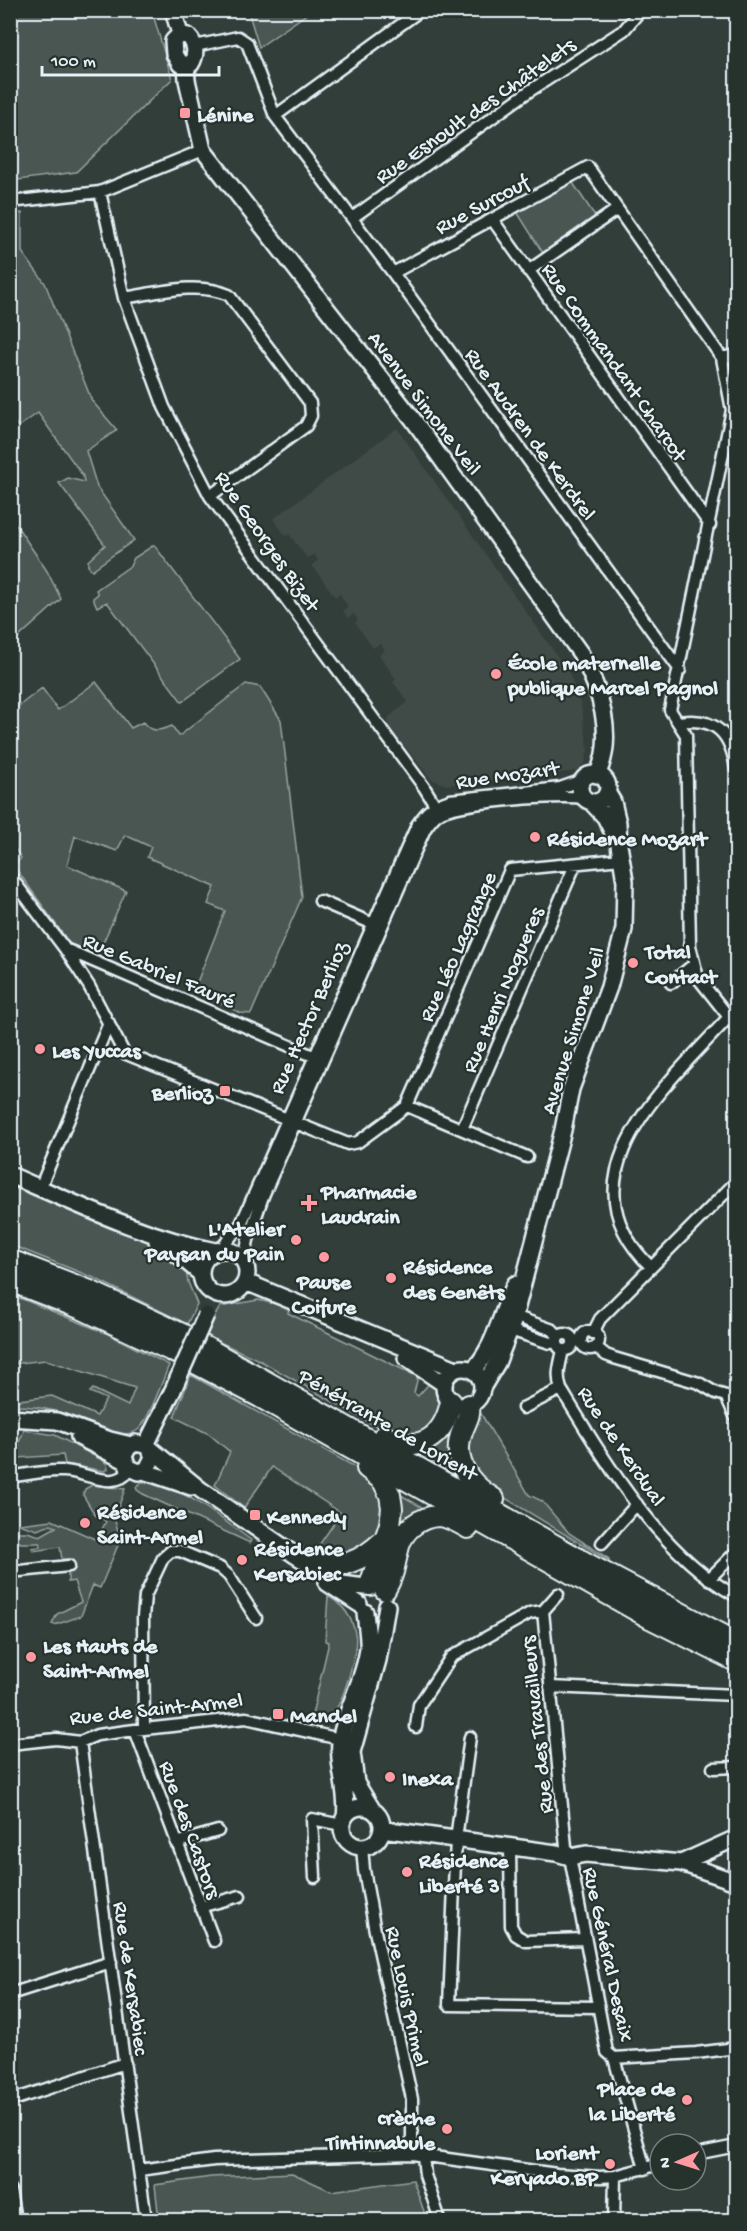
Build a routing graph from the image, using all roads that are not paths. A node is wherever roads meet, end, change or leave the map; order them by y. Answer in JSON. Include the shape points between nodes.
{"nodes":[{"id":1,"x":173,"y":10,"type":"edge"},
{"id":2,"x":421,"y":10,"type":"edge"},
{"id":3,"x":640,"y":11,"type":"edge"},
{"id":4,"x":180,"y":34,"type":"junction"},
{"id":5,"x":195,"y":46,"type":"junction"},
{"id":6,"x":186,"y":66,"type":"junction"},
{"id":7,"x":275,"y":116,"type":"junction"},
{"id":8,"x":203,"y":150,"type":"junction"},
{"id":9,"x":100,"y":192,"type":"junction"},
{"id":10,"x":10,"y":202,"type":"edge"},
{"id":11,"x":616,"y":210,"type":"junction"},
{"id":12,"x":352,"y":218,"type":"junction"},
{"id":13,"x":492,"y":219,"type":"junction"},
{"id":14,"x":528,"y":270,"type":"junction"},
{"id":15,"x":393,"y":273,"type":"junction"},
{"id":16,"x":124,"y":297,"type":"junction"},
{"id":17,"x":736,"y":355,"type":"edge"},
{"id":18,"x":722,"y":358,"type":"junction"},
{"id":19,"x":734,"y":409,"type":"edge"},
{"id":20,"x":210,"y":496,"type":"junction"},
{"id":21,"x":710,"y":525,"type":"junction"},
{"id":22,"x":680,"y":670,"type":"junction"},
{"id":23,"x":679,"y":722,"type":"junction"},
{"id":24,"x":736,"y":769,"type":"edge"},
{"id":25,"x":590,"y":777,"type":"junction"},
{"id":26,"x":608,"y":792,"type":"junction"},
{"id":27,"x":588,"y":800,"type":"junction"},
{"id":28,"x":439,"y":809,"type":"junction"},
{"id":29,"x":620,"y":852,"type":"junction"},
{"id":30,"x":575,"y":865,"type":"junction"},
{"id":31,"x":10,"y":876,"type":"edge"},
{"id":32,"x":320,"y":901,"type":"dead end"},
{"id":33,"x":377,"y":926,"type":"junction"},
{"id":34,"x":65,"y":949,"type":"junction"},
{"id":35,"x":693,"y":965,"type":"junction"},
{"id":36,"x":671,"y":983,"type":"dead end"},
{"id":37,"x":736,"y":1009,"type":"edge"},
{"id":38,"x":732,"y":1022,"type":"edge"},
{"id":39,"x":109,"y":1023,"type":"junction"},
{"id":40,"x":319,"y":1059,"type":"junction"},
{"id":41,"x":407,"y":1106,"type":"junction"},
{"id":42,"x":291,"y":1121,"type":"junction"},
{"id":43,"x":462,"y":1129,"type":"junction"},
{"id":44,"x":527,"y":1157,"type":"dead end"},
{"id":45,"x":10,"y":1175,"type":"edge"},
{"id":46,"x":736,"y":1182,"type":"edge"},
{"id":47,"x":40,"y":1188,"type":"junction"},
{"id":48,"x":142,"y":1231,"type":"junction"},
{"id":49,"x":218,"y":1250,"type":"junction"},
{"id":50,"x":10,"y":1260,"type":"edge"},
{"id":51,"x":527,"y":1260,"type":"junction"},
{"id":52,"x":244,"y":1261,"type":"junction"},
{"id":53,"x":651,"y":1267,"type":"junction"},
{"id":54,"x":201,"y":1274,"type":"junction"},
{"id":55,"x":10,"y":1281,"type":"edge"},
{"id":56,"x":246,"y":1282,"type":"junction"},
{"id":57,"x":213,"y":1294,"type":"junction"},
{"id":58,"x":512,"y":1323,"type":"junction"},
{"id":59,"x":117,"y":1325,"type":"junction"},
{"id":60,"x":357,"y":1329,"type":"junction"},
{"id":61,"x":182,"y":1334,"type":"junction"},
{"id":62,"x":587,"y":1338,"type":"junction"},
{"id":63,"x":564,"y":1342,"type":"junction"},
{"id":64,"x":456,"y":1369,"type":"junction"},
{"id":65,"x":473,"y":1371,"type":"junction"},
{"id":66,"x":482,"y":1388,"type":"junction"},
{"id":67,"x":561,"y":1389,"type":"junction"},
{"id":68,"x":736,"y":1389,"type":"edge"},
{"id":69,"x":726,"y":1396,"type":"junction"},
{"id":70,"x":455,"y":1397,"type":"junction"},
{"id":71,"x":523,"y":1408,"type":"dead end"},
{"id":72,"x":10,"y":1418,"type":"edge"},
{"id":73,"x":29,"y":1418,"type":"junction"},
{"id":74,"x":736,"y":1418,"type":"edge"},
{"id":75,"x":142,"y":1446,"type":"junction"},
{"id":76,"x":133,"y":1467,"type":"junction"},
{"id":77,"x":10,"y":1477,"type":"edge"},
{"id":78,"x":201,"y":1490,"type":"junction"},
{"id":79,"x":636,"y":1504,"type":"junction"},
{"id":80,"x":384,"y":1540,"type":"junction"},
{"id":81,"x":602,"y":1543,"type":"dead end"},
{"id":82,"x":736,"y":1552,"type":"edge"},
{"id":83,"x":302,"y":1559,"type":"junction"},
{"id":84,"x":69,"y":1566,"type":"dead end"},
{"id":85,"x":10,"y":1572,"type":"edge"},
{"id":86,"x":709,"y":1579,"type":"junction"},
{"id":87,"x":377,"y":1592,"type":"junction"},
{"id":88,"x":558,"y":1593,"type":"dead end"},
{"id":89,"x":736,"y":1596,"type":"edge"},
{"id":90,"x":362,"y":1608,"type":"junction"},
{"id":91,"x":543,"y":1611,"type":"junction"},
{"id":92,"x":256,"y":1618,"type":"dead end"},
{"id":93,"x":707,"y":1628,"type":"junction"},
{"id":94,"x":736,"y":1642,"type":"edge"},
{"id":95,"x":728,"y":1657,"type":"edge"},
{"id":96,"x":550,"y":1688,"type":"junction"},
{"id":97,"x":736,"y":1695,"type":"edge"},
{"id":98,"x":416,"y":1727,"type":"dead end"},
{"id":99,"x":139,"y":1729,"type":"junction"},
{"id":100,"x":470,"y":1737,"type":"dead end"},
{"id":101,"x":340,"y":1739,"type":"junction"},
{"id":102,"x":80,"y":1742,"type":"junction"},
{"id":103,"x":10,"y":1744,"type":"edge"},
{"id":104,"x":736,"y":1767,"type":"edge"},
{"id":105,"x":713,"y":1768,"type":"dead end"},
{"id":106,"x":372,"y":1809,"type":"junction"},
{"id":107,"x":344,"y":1821,"type":"junction"},
{"id":108,"x":382,"y":1829,"type":"junction"},
{"id":109,"x":218,"y":1831,"type":"dead end"},
{"id":110,"x":736,"y":1838,"type":"edge"},
{"id":111,"x":456,"y":1839,"type":"junction"},
{"id":112,"x":176,"y":1843,"type":"junction"},
{"id":113,"x":362,"y":1847,"type":"junction"},
{"id":114,"x":510,"y":1847,"type":"junction"},
{"id":115,"x":570,"y":1857,"type":"junction"},
{"id":116,"x":681,"y":1863,"type":"junction"},
{"id":117,"x":315,"y":1877,"type":"dead end"},
{"id":118,"x":736,"y":1882,"type":"edge"},
{"id":119,"x":240,"y":1896,"type":"dead end"},
{"id":120,"x":200,"y":1907,"type":"junction"},
{"id":121,"x":584,"y":1939,"type":"junction"},
{"id":122,"x":214,"y":1941,"type":"dead end"},
{"id":123,"x":111,"y":1962,"type":"junction"},
{"id":124,"x":10,"y":1994,"type":"edge"},
{"id":125,"x":598,"y":2007,"type":"junction"},
{"id":126,"x":736,"y":2048,"type":"edge"},
{"id":127,"x":614,"y":2058,"type":"junction"},
{"id":128,"x":125,"y":2063,"type":"junction"},
{"id":129,"x":10,"y":2101,"type":"edge"},
{"id":130,"x":736,"y":2146,"type":"edge"},
{"id":131,"x":708,"y":2152,"type":"edge"},
{"id":132,"x":417,"y":2155,"type":"junction"},
{"id":133,"x":648,"y":2168,"type":"edge"},
{"id":134,"x":645,"y":2169,"type":"junction"},
{"id":135,"x":140,"y":2170,"type":"junction"},
{"id":136,"x":615,"y":2176,"type":"junction"},
{"id":137,"x":10,"y":2190,"type":"edge"},
{"id":138,"x":15,"y":2220,"type":"edge"},
{"id":139,"x":146,"y":2220,"type":"edge"},
{"id":140,"x":441,"y":2220,"type":"edge"},
{"id":141,"x":614,"y":2220,"type":"edge"}],
"edges":[{"from":1,"to":4,"type":"street"},
{"from":2,"to":7,"type":"street"},
{"from":3,"to":12,"type":"street","name":"Rue Esnoult des Châtelets","via":[[624,30],[528,92]]},
{"from":4,"to":5,"type":"street","via":[[188,36]]},
{"from":4,"to":6,"type":"street","via":[[173,41],[174,54]]},
{"from":5,"to":6,"type":"street","via":[[194,58]]},
{"from":5,"to":7,"type":"street","name":"Rue Audren de Kerdrel","via":[[238,37],[247,43]]},
{"from":6,"to":8,"type":"street","name":"Avenue Simone Veil"},
{"from":7,"to":12,"type":"street","name":"Rue Audren de Kerdrel"},
{"from":8,"to":9,"type":"street"},
{"from":8,"to":25,"type":"street","name":"Avenue Simone Veil","via":[[412,418],[581,654],[595,681],[606,746]]},
{"from":9,"to":10,"type":"street"},
{"from":9,"to":16,"type":"street","name":"Rue Georges Bizet"},
{"from":11,"to":13,"type":"street","name":"Rue Surcouf","via":[[588,167]]},
{"from":11,"to":14,"type":"street"},
{"from":11,"to":18,"type":"street"},
{"from":12,"to":15,"type":"street","name":"Rue Audren de Kerdrel"},
{"from":13,"to":14,"type":"street","name":"Rue Commandant Charcot"},
{"from":13,"to":15,"type":"street","name":"Rue Surcouf"},
{"from":14,"to":21,"type":"street","name":"Rue Commandant Charcot"},
{"from":15,"to":22,"type":"street","name":"Rue Audren de Kerdrel"},
{"from":16,"to":20,"type":"street","name":"Rue Georges Bizet","via":[[164,407]]},
{"from":16,"to":20,"type":"street","via":[[200,288],[229,295],[310,403],[311,416],[306,426]]},
{"from":17,"to":18,"type":"street"},
{"from":18,"to":19,"type":"street"},
{"from":19,"to":21,"type":"street"},
{"from":20,"to":28,"type":"street","name":"Rue Georges Bizet"},
{"from":21,"to":22,"type":"street"},
{"from":22,"to":23,"type":"street","via":[[670,710]]},
{"from":23,"to":24,"type":"street","via":[[691,720],[721,731],[729,739]]},
{"from":23,"to":35,"type":"street","via":[[686,735]]},
{"from":25,"to":26,"type":"street","via":[[606,781]]},
{"from":25,"to":27,"type":"street","via":[[581,792]]},
{"from":25,"to":28,"type":"street","name":"Rue Mozart","via":[[560,788],[474,796]]},
{"from":26,"to":27,"type":"street","via":[[601,800]]},
{"from":26,"to":29,"type":"street","name":"Avenue Simone Veil","via":[[617,815]]},
{"from":27,"to":28,"type":"street","name":"Rue Mozart","via":[[560,797]]},
{"from":27,"to":29,"type":"street","name":"Avenue Simone Veil","via":[[605,817]]},
{"from":28,"to":33,"type":"street","name":"Rue Hector Berlioz","via":[[426,812],[417,825]]},
{"from":29,"to":30,"type":"street","name":"Rue Léo Lagrange"},
{"from":29,"to":51,"type":"street","name":"Avenue Simone Veil","via":[[626,904],[617,960],[571,1089]]},
{"from":30,"to":41,"type":"street","name":"Rue Léo Lagrange","via":[[510,870]]},
{"from":30,"to":43,"type":"street","name":"Rue Henri Nogueres"},
{"from":31,"to":34,"type":"street","name":"Rue Gabriel Fauré"},
{"from":32,"to":33,"type":"street"},
{"from":33,"to":40,"type":"street","name":"Rue Hector Berlioz"},
{"from":34,"to":39,"type":"street"},
{"from":34,"to":40,"type":"street","name":"Rue Gabriel Fauré"},
{"from":35,"to":36,"type":"street"},
{"from":35,"to":38,"type":"street","via":[[698,978]]},
{"from":37,"to":38,"type":"street"},
{"from":38,"to":53,"type":"street","via":[[647,1107],[620,1162],[615,1184],[618,1219],[629,1243]]},
{"from":39,"to":42,"type":"street","via":[[124,1053]]},
{"from":39,"to":47,"type":"street"},
{"from":40,"to":42,"type":"street","name":"Rue Hector Berlioz"},
{"from":41,"to":42,"type":"street","via":[[358,1142],[348,1144]]},
{"from":41,"to":43,"type":"street"},
{"from":42,"to":49,"type":"street","name":"Rue Hector Berlioz","via":[[241,1224]]},
{"from":42,"to":52,"type":"street","name":"Rue Hector Berlioz"},
{"from":43,"to":44,"type":"street"},
{"from":45,"to":47,"type":"street"},
{"from":46,"to":53,"type":"street"},
{"from":47,"to":48,"type":"street"},
{"from":48,"to":49,"type":"street"},
{"from":48,"to":54,"type":"street"},
{"from":49,"to":52,"type":"street","via":[[234,1252]]},
{"from":49,"to":54,"type":"street","via":[[205,1260]]},
{"from":50,"to":61,"type":"highway","name":"Pénétrante de Lorient","via":[[90,1291]]},
{"from":51,"to":58,"type":"street","name":"Avenue Simone Veil"},
{"from":51,"to":65,"type":"street","name":"Avenue Simone Veil","via":[[495,1337]]},
{"from":52,"to":56,"type":"street"},
{"from":53,"to":62,"type":"street","via":[[600,1319]]},
{"from":54,"to":57,"type":"street","via":[[204,1286]]},
{"from":55,"to":59,"type":"highway","name":"Pénétrante de Lorient"},
{"from":56,"to":57,"type":"street","via":[[232,1295]]},
{"from":56,"to":60,"type":"street"},
{"from":57,"to":75,"type":"street","bridge":true,"via":[[173,1390]]},
{"from":58,"to":63,"type":"street","via":[[550,1343]]},
{"from":58,"to":66,"type":"street","name":"Avenue Simone Veil","via":[[497,1363]]},
{"from":59,"to":80,"type":"highway","via":[[383,1481],[390,1495],[390,1524]]},
{"from":59,"to":95,"type":"highway","name":"Pénétrante de Lorient","via":[[260,1397],[639,1612]]},
{"from":60,"to":64,"type":"street"},
{"from":60,"to":70,"type":"street","via":[[422,1367]]},
{"from":61,"to":70,"type":"highway","via":[[280,1378],[404,1444],[432,1438],[445,1422]]},
{"from":61,"to":93,"type":"highway","name":"Pénétrante de Lorient"},
{"from":62,"to":63,"type":"street"},
{"from":62,"to":69,"type":"street","via":[[598,1340],[596,1347],[606,1355],[699,1383]]},
{"from":63,"to":67,"type":"street","name":"Rue de Kerdual","via":[[558,1367]]},
{"from":64,"to":65,"type":"street"},
{"from":64,"to":70,"type":"street","via":[[449,1374]]},
{"from":65,"to":66,"type":"street"},
{"from":66,"to":70,"type":"street","via":[[479,1398]]},
{"from":67,"to":71,"type":"street"},
{"from":67,"to":79,"type":"street","name":"Rue de Kerdual"},
{"from":68,"to":69,"type":"street"},
{"from":69,"to":74,"type":"street"},
{"from":70,"to":93,"type":"highway","via":[[469,1414],[461,1435],[459,1462],[482,1491]]},
{"from":72,"to":73,"type":"street"},
{"from":73,"to":75,"type":"street","via":[[57,1421],[110,1440]]},
{"from":73,"to":76,"type":"street","via":[[58,1427]]},
{"from":75,"to":76,"type":"street","via":[[125,1451]]},
{"from":75,"to":76,"type":"street","via":[[152,1462]]},
{"from":75,"to":78,"type":"street"},
{"from":76,"to":77,"type":"street","via":[[117,1480],[106,1481],[66,1471]]},
{"from":76,"to":78,"type":"street"},
{"from":78,"to":83,"type":"street"},
{"from":79,"to":81,"type":"street"},
{"from":79,"to":86,"type":"street","name":"Rue de Kerdual"},
{"from":80,"to":83,"type":"highway","via":[[366,1556],[335,1566]]},
{"from":80,"to":87,"type":"highway"},
{"from":82,"to":86,"type":"street"},
{"from":83,"to":87,"type":"street","via":[[342,1584]]},
{"from":83,"to":90,"type":"street","via":[[318,1576]]},
{"from":84,"to":85,"type":"street"},
{"from":86,"to":89,"type":"street","name":"Rue de Kerdual"},
{"from":87,"to":90,"type":"street","via":[[359,1594]]},
{"from":87,"to":90,"type":"street","via":[[384,1610],[375,1615]]},
{"from":87,"to":95,"type":"highway","via":[[394,1575],[405,1532],[423,1519],[439,1516],[647,1623]]},
{"from":87,"to":106,"type":"street","via":[[378,1660],[352,1752],[356,1783]]},
{"from":88,"to":91,"type":"street","name":"Rue des Travailleurs"},
{"from":90,"to":101,"type":"street","via":[[368,1647]]},
{"from":91,"to":96,"type":"street","name":"Rue des Travailleurs"},
{"from":91,"to":98,"type":"street","via":[[530,1613],[451,1657],[419,1705]]},
{"from":92,"to":99,"type":"street","name":"Rue des Castors","via":[[220,1568],[180,1551],[171,1551],[163,1558],[145,1596]]},
{"from":93,"to":94,"type":"highway","name":"Pénétrante de Lorient"},
{"from":96,"to":97,"type":"street"},
{"from":96,"to":115,"type":"street","name":"Rue des Travailleurs"},
{"from":99,"to":101,"type":"street","name":"Rue de Saint-Armel","via":[[246,1718]]},
{"from":99,"to":102,"type":"street","name":"Rue de Saint-Armel","via":[[97,1735]]},
{"from":99,"to":112,"type":"street","name":"Rue des Castors"},
{"from":100,"to":111,"type":"street"},
{"from":101,"to":107,"type":"street","via":[[339,1761],[347,1801]]},
{"from":102,"to":103,"type":"street","name":"Rue de Saint-Armel","via":[[56,1739]]},
{"from":102,"to":123,"type":"street","name":"Rue de Kersabiec"},
{"from":104,"to":105,"type":"street"},
{"from":106,"to":107,"type":"street","via":[[357,1808]]},
{"from":106,"to":108,"type":"street","via":[[380,1817]]},
{"from":107,"to":113,"type":"street","via":[[345,1838]]},
{"from":107,"to":117,"type":"street","via":[[312,1819]]},
{"from":108,"to":111,"type":"street"},
{"from":108,"to":113,"type":"street","via":[[374,1844]]},
{"from":109,"to":112,"type":"street"},
{"from":110,"to":116,"type":"street"},
{"from":111,"to":114,"type":"street"},
{"from":111,"to":125,"type":"street","via":[[449,2005]]},
{"from":112,"to":120,"type":"street","name":"Rue des Castors"},
{"from":113,"to":132,"type":"street","name":"Rue Louis Primel","via":[[375,1930],[412,2099]]},
{"from":114,"to":115,"type":"street"},
{"from":114,"to":121,"type":"street","via":[[511,1926],[516,1935],[526,1941]]},
{"from":115,"to":116,"type":"street","via":[[586,1854]]},
{"from":115,"to":121,"type":"street","name":"Rue Général Desaix"},
{"from":116,"to":118,"type":"street"},
{"from":119,"to":120,"type":"street"},
{"from":120,"to":122,"type":"street","name":"Rue des Castors"},
{"from":121,"to":125,"type":"street","name":"Rue Général Desaix"},
{"from":123,"to":124,"type":"street"},
{"from":123,"to":128,"type":"street","name":"Rue de Kersabiec"},
{"from":125,"to":127,"type":"street","name":"Rue Général Desaix","via":[[607,2052]]},
{"from":126,"to":127,"type":"street"},
{"from":127,"to":134,"type":"street"},
{"from":128,"to":129,"type":"street"},
{"from":128,"to":135,"type":"street","name":"Rue de Kersabiec"},
{"from":130,"to":131,"type":"street"},
{"from":132,"to":135,"type":"street","via":[[214,2160]]},
{"from":132,"to":136,"type":"street","via":[[557,2174]]},
{"from":132,"to":140,"type":"street","name":"Rue Louis Primel"},
{"from":133,"to":134,"type":"street"},
{"from":134,"to":136,"type":"street"},
{"from":135,"to":139,"type":"street","name":"Rue de Kersabiec"},
{"from":136,"to":141,"type":"street"},
{"from":137,"to":138,"type":"street"}]}
